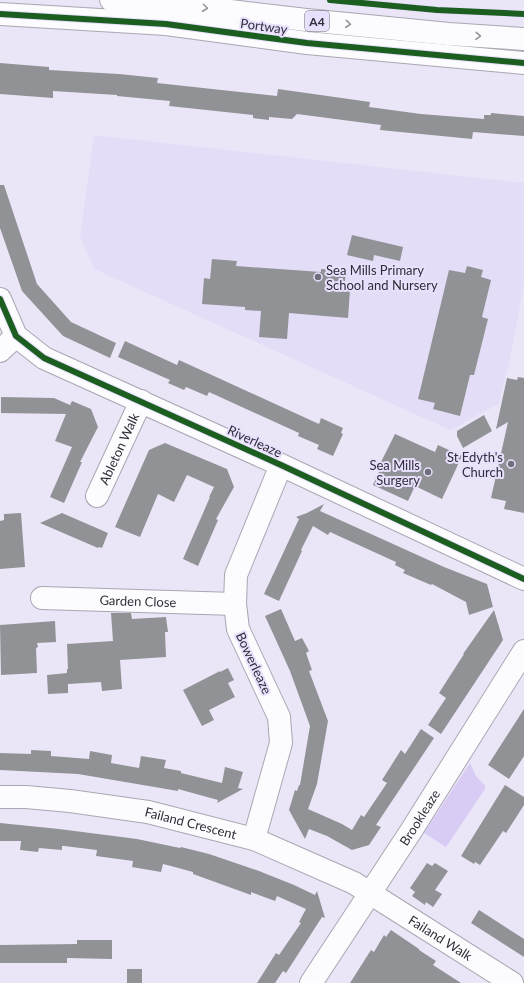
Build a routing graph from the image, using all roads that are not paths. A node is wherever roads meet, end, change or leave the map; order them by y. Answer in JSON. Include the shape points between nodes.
{"nodes":[{"id":1,"x":111,"y":0,"type":"edge"},
{"id":2,"x":0,"y":14,"type":"edge"},
{"id":3,"x":524,"y":40,"type":"edge"},
{"id":4,"x":524,"y":63,"type":"edge"},
{"id":5,"x":0,"y":299,"type":"edge"},
{"id":6,"x":16,"y":336,"type":"junction"},
{"id":7,"x":0,"y":351,"type":"edge"},
{"id":8,"x":141,"y":401,"type":"junction"},
{"id":9,"x":282,"y":465,"type":"junction"},
{"id":10,"x":97,"y":496,"type":"dead end"},
{"id":11,"x":524,"y":579,"type":"edge"},
{"id":12,"x":42,"y":598,"type":"dead end"},
{"id":13,"x":234,"y":604,"type":"junction"},
{"id":14,"x":524,"y":651,"type":"edge"},
{"id":15,"x":0,"y":798,"type":"edge"},
{"id":16,"x":254,"y":839,"type":"junction"},
{"id":17,"x":370,"y":893,"type":"junction"},
{"id":18,"x":312,"y":983,"type":"edge"},
{"id":19,"x":512,"y":983,"type":"edge"}],
"edges":[{"from":1,"to":3,"type":"main road","name":"Portway","number":"A4","one_way":true,"via":[[164,3],[306,20]]},
{"from":2,"to":4,"type":"main road","name":"Portway","number":"A4","via":[[166,24],[307,44]]},
{"from":5,"to":6,"type":"main road","name":"Riverleaze"},
{"from":6,"to":7,"type":"main road"},
{"from":6,"to":8,"type":"main road","name":"Riverleaze","via":[[44,358]]},
{"from":8,"to":9,"type":"main road","name":"Riverleaze"},
{"from":8,"to":10,"type":"main road","name":"Ableton Walk"},
{"from":9,"to":11,"type":"main road","name":"Riverleaze"},
{"from":9,"to":13,"type":"main road","name":"Bowerleaze","via":[[236,575]]},
{"from":12,"to":13,"type":"main road","name":"Garden Close"},
{"from":13,"to":16,"type":"main road","name":"Bowerleaze","via":[[238,629],[279,718],[281,743]]},
{"from":14,"to":17,"type":"main road","name":"Brookleaze"},
{"from":15,"to":16,"type":"main road","name":"Failand Crescent","via":[[26,797],[70,801],[148,812]]},
{"from":16,"to":17,"type":"main road","name":"Failand Crescent","via":[[354,883]]},
{"from":17,"to":18,"type":"main road","name":"Brookleaze"},
{"from":17,"to":19,"type":"main road","name":"Failand Walk"}]}
